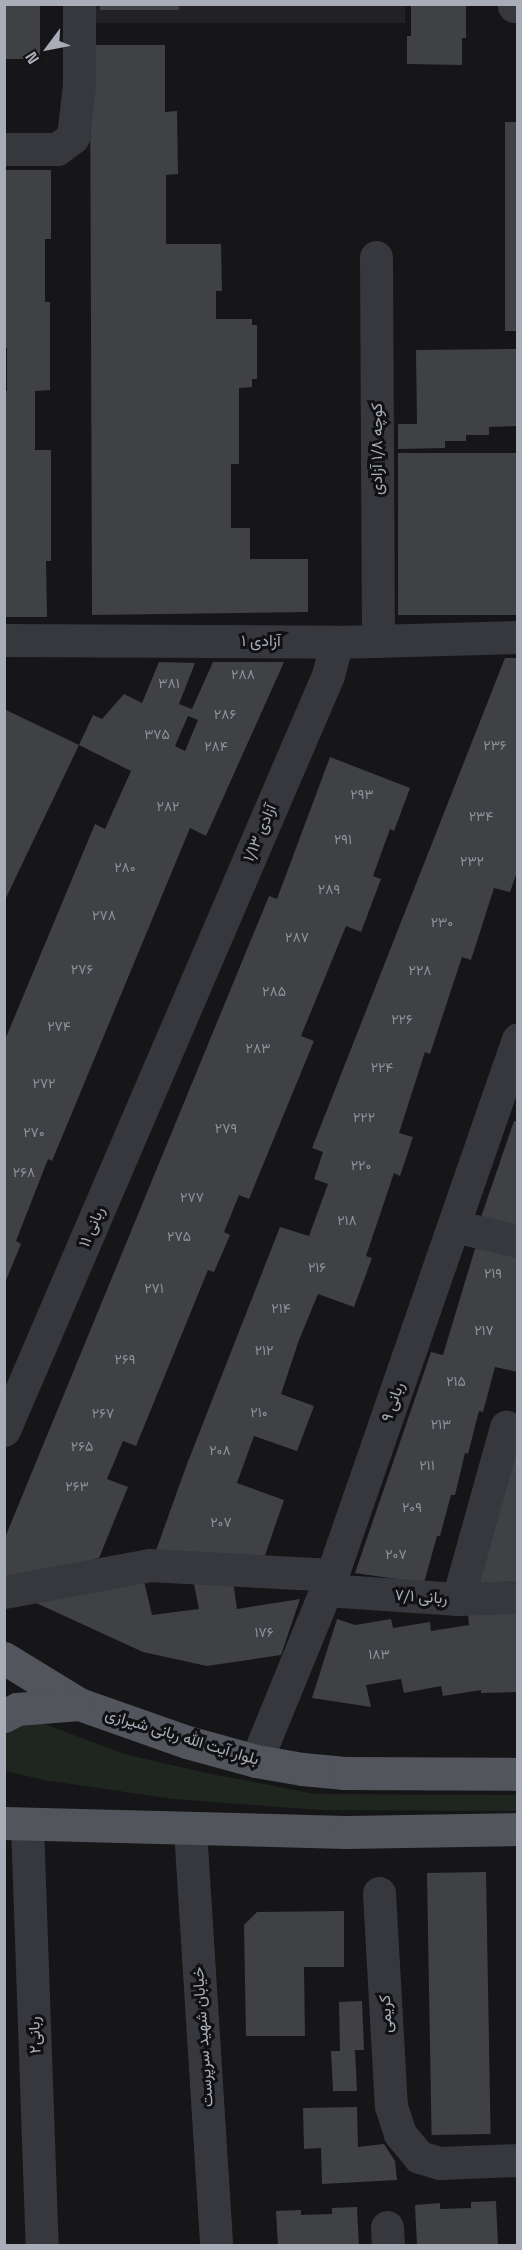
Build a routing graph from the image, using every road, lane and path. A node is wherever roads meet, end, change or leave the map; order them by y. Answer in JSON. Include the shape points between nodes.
{"nodes":[{"id":1,"x":79,"y":4,"type":"edge"},
{"id":2,"x":4,"y":149,"type":"edge"},
{"id":3,"x":376,"y":257,"type":"dead end"},
{"id":4,"x":518,"y":637,"type":"edge"},
{"id":5,"x":378,"y":640,"type":"junction"},
{"id":6,"x":337,"y":642,"type":"junction"},
{"id":7,"x":6,"y":644,"type":"edge"},
{"id":8,"x":180,"y":1023,"type":"joint"},
{"id":9,"x":518,"y":1039,"type":"edge"},
{"id":10,"x":507,"y":1109,"type":"edge"},
{"id":11,"x":454,"y":1226,"type":"junction"},
{"id":12,"x":518,"y":1241,"type":"edge"},
{"id":13,"x":506,"y":1427,"type":"dead end"},
{"id":14,"x":4,"y":1430,"type":"edge"},
{"id":15,"x":328,"y":1583,"type":"junction"},
{"id":16,"x":4,"y":1592,"type":"edge"},
{"id":17,"x":518,"y":1596,"type":"edge"},
{"id":18,"x":458,"y":1599,"type":"junction"},
{"id":19,"x":4,"y":1658,"type":"edge"},
{"id":20,"x":79,"y":1704,"type":"junction"},
{"id":21,"x":4,"y":1716,"type":"edge"},
{"id":22,"x":256,"y":1761,"type":"junction"},
{"id":23,"x":518,"y":1774,"type":"edge"},
{"id":24,"x":12,"y":1817,"type":"edge"},
{"id":25,"x":190,"y":1829,"type":"junction"},
{"id":26,"x":518,"y":1829,"type":"edge"},
{"id":27,"x":379,"y":1893,"type":"dead end"},
{"id":28,"x":518,"y":2160,"type":"edge"},
{"id":29,"x":42,"y":2246,"type":"edge"},
{"id":30,"x":216,"y":2246,"type":"edge"}],
"edges":[{"from":1,"to":2,"type":"street","via":[[79,84],[73,137],[57,148]]},
{"from":3,"to":5,"type":"street","name":"کوچه ۱/۸ آزادی"},
{"from":4,"to":5,"type":"street","name":"آزادی ۱"},
{"from":5,"to":6,"type":"street","name":"آزادی ۱"},
{"from":6,"to":7,"type":"street","name":"آزادی ۱"},
{"from":6,"to":8,"type":"street","name":"آزادی ۱/۱۳","via":[[328,675]]},
{"from":8,"to":14,"type":"street","name":"ربانی ۱۱"},
{"from":9,"to":10,"type":"street","name":"ربانی ۹"},
{"from":10,"to":11,"type":"street","name":"ربانی ۹"},
{"from":11,"to":12,"type":"street"},
{"from":11,"to":15,"type":"street","name":"ربانی ۹"},
{"from":13,"to":18,"type":"street"},
{"from":15,"to":16,"type":"street","name":"ربانی ۷/۱","via":[[149,1565]]},
{"from":15,"to":18,"type":"street","name":"ربانی ۷/۱"},
{"from":15,"to":22,"type":"street","name":"ربانی ۹"},
{"from":17,"to":18,"type":"street","name":"ربانی ۷/۱"},
{"from":19,"to":20,"type":"main road","name":"بلوار آیت الله ربانی شیرازی"},
{"from":20,"to":21,"type":"main road","via":[[17,1709]]},
{"from":20,"to":22,"type":"main road","name":"بلوار آیت الله ربانی شیرازی"},
{"from":22,"to":23,"type":"main road","name":"بلوار آیت الله ربانی شیرازی","via":[[345,1773]]},
{"from":24,"to":25,"type":"main road"},
{"from":24,"to":29,"type":"street","name":"ربانی۲"},
{"from":25,"to":26,"type":"main road"},
{"from":25,"to":30,"type":"street","name":"خیابان شهید سرپرست"},
{"from":27,"to":28,"type":"street","name":"کریمی","via":[[391,2106],[400,2134],[419,2157],[440,2163]]}]}
